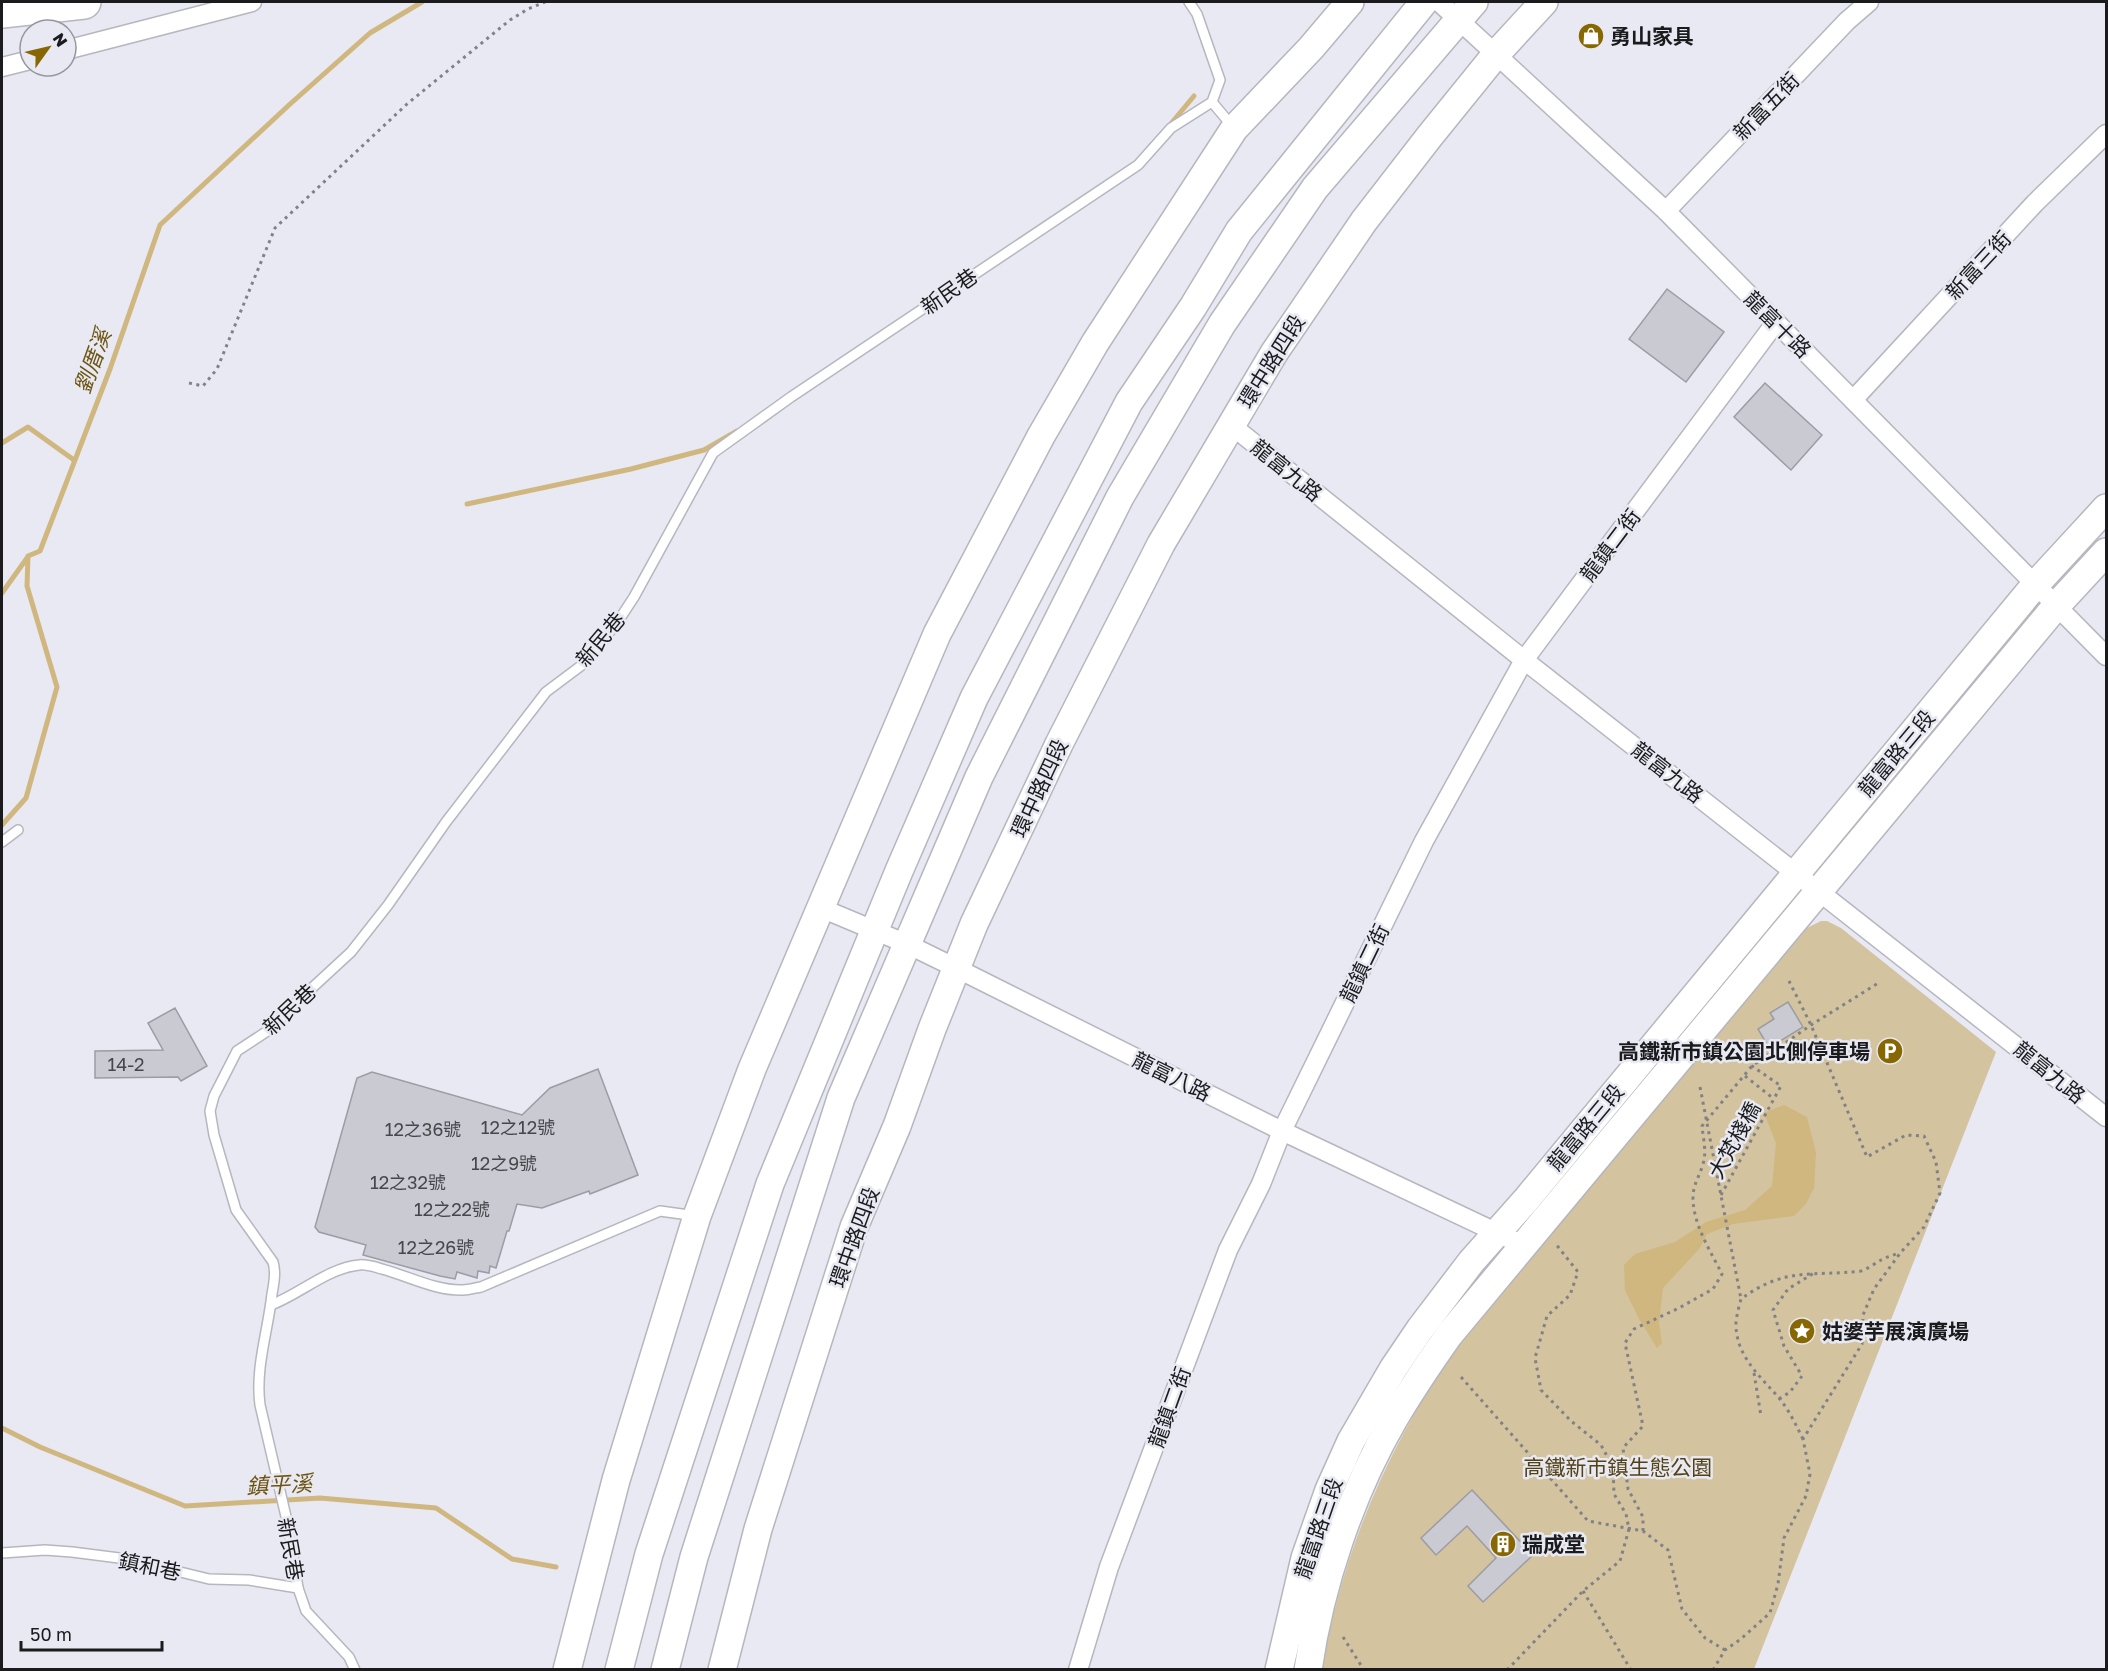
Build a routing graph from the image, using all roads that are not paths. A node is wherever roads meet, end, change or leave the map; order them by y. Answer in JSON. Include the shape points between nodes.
{"nodes":[{"id":1,"x":84,"y":2,"type":"edge"},
{"id":2,"x":252,"y":2,"type":"edge"},
{"id":3,"x":1189,"y":2,"type":"edge"},
{"id":4,"x":1350,"y":2,"type":"edge"},
{"id":5,"x":1424,"y":2,"type":"edge"},
{"id":6,"x":1439,"y":2,"type":"edge"},
{"id":7,"x":1544,"y":2,"type":"edge"},
{"id":8,"x":1869,"y":2,"type":"edge"},
{"id":9,"x":1467,"y":10,"type":"edge"},
{"id":10,"x":2,"y":11,"type":"edge"},
{"id":11,"x":78,"y":47,"type":"edge"},
{"id":12,"x":1497,"y":53,"type":"junction"},
{"id":13,"x":18,"y":63,"type":"edge"},
{"id":14,"x":2,"y":67,"type":"edge"},
{"id":15,"x":1212,"y":102,"type":"junction"},
{"id":16,"x":1234,"y":129,"type":"junction"},
{"id":17,"x":2106,"y":134,"type":"edge"},
{"id":18,"x":1666,"y":211,"type":"junction"},
{"id":19,"x":1776,"y":322,"type":"junction"},
{"id":20,"x":1853,"y":400,"type":"junction"},
{"id":21,"x":1231,"y":426,"type":"junction"},
{"id":22,"x":2106,"y":508,"type":"edge"},
{"id":23,"x":2106,"y":552,"type":"edge"},
{"id":24,"x":2035,"y":585,"type":"junction"},
{"id":25,"x":2056,"y":605,"type":"junction"},
{"id":26,"x":2106,"y":656,"type":"edge"},
{"id":27,"x":1524,"y":660,"type":"junction"},
{"id":28,"x":18,"y":830,"type":"dead end"},
{"id":29,"x":2,"y":842,"type":"edge"},
{"id":30,"x":1797,"y":873,"type":"junction"},
{"id":31,"x":1818,"y":890,"type":"junction"},
{"id":32,"x":821,"y":908,"type":"junction"},
{"id":33,"x":873,"y":932,"type":"junction"},
{"id":34,"x":907,"y":945,"type":"junction"},
{"id":35,"x":956,"y":968,"type":"junction"},
{"id":36,"x":2106,"y":1117,"type":"edge"},
{"id":37,"x":1282,"y":1131,"type":"junction"},
{"id":38,"x":697,"y":1216,"type":"junction"},
{"id":39,"x":1498,"y":1231,"type":"junction"},
{"id":40,"x":1523,"y":1245,"type":"junction"},
{"id":41,"x":271,"y":1305,"type":"junction"},
{"id":42,"x":2,"y":1553,"type":"edge"},
{"id":43,"x":298,"y":1588,"type":"junction"},
{"id":44,"x":355,"y":1670,"type":"edge"},
{"id":45,"x":567,"y":1670,"type":"edge"},
{"id":46,"x":619,"y":1670,"type":"edge"},
{"id":47,"x":664,"y":1670,"type":"edge"},
{"id":48,"x":722,"y":1670,"type":"edge"},
{"id":49,"x":1078,"y":1670,"type":"edge"},
{"id":50,"x":1279,"y":1670,"type":"edge"},
{"id":51,"x":1308,"y":1670,"type":"edge"}],
"edges":[{"from":1,"to":10,"type":"highway"},
{"from":2,"to":11,"type":"street"},
{"from":3,"to":15,"type":"lane","via":[[1197,14],[1220,80]]},
{"from":4,"to":16,"type":"street"},
{"from":5,"to":33,"type":"street","via":[[1239,231],[1129,402],[974,699]]},
{"from":6,"to":9,"type":"street","name":"龍富十路"},
{"from":7,"to":12,"type":"street","name":"環中路四段"},
{"from":8,"to":18,"type":"street","name":"新富五街"},
{"from":9,"to":12,"type":"street","name":"龍富十路"},
{"from":9,"to":34,"type":"street","via":[[1315,188],[1222,324],[1120,496],[979,777]]},
{"from":12,"to":18,"type":"street","name":"龍富十路"},
{"from":12,"to":21,"type":"street","name":"環中路四段","via":[[1352,238],[1274,353]]},
{"from":13,"to":14,"type":"street"},
{"from":15,"to":16,"type":"lane"},
{"from":15,"to":41,"type":"lane","name":"新民巷","via":[[1171,128],[1138,165],[713,453],[616,623],[582,665],[546,692],[351,952],[269,1030],[237,1051],[210,1111],[236,1210],[273,1262]]},
{"from":16,"to":32,"type":"street","via":[[1095,343],[1041,436],[937,634]]},
{"from":17,"to":20,"type":"street","name":"新富三街","via":[[2035,203]]},
{"from":18,"to":19,"type":"street","name":"龍富十路"},
{"from":19,"to":20,"type":"street","name":"龍富十路"},
{"from":19,"to":27,"type":"street","name":"龍鎮二街"},
{"from":20,"to":24,"type":"street","name":"龍富十路"},
{"from":21,"to":27,"type":"street","name":"龍富九路"},
{"from":21,"to":35,"type":"street","name":"環中路四段","via":[[1155,554],[1059,744]]},
{"from":22,"to":24,"type":"street","name":"龍富路三段"},
{"from":23,"to":25,"type":"street","name":"龍富路三段"},
{"from":24,"to":25,"type":"street","name":"龍富十路"},
{"from":24,"to":30,"type":"street","name":"龍富路三段"},
{"from":25,"to":26,"type":"street","name":"龍富十路"},
{"from":25,"to":31,"type":"street","name":"龍富路三段"},
{"from":27,"to":30,"type":"street","name":"龍富九路"},
{"from":27,"to":37,"type":"street","name":"龍鎮二街","via":[[1425,841]]},
{"from":28,"to":29,"type":"lane"},
{"from":30,"to":31,"type":"street","name":"龍富九路"},
{"from":30,"to":39,"type":"street","name":"龍富路三段"},
{"from":31,"to":36,"type":"street","name":"龍富九路"},
{"from":31,"to":40,"type":"street","name":"龍富路三段"},
{"from":32,"to":33,"type":"street","name":"龍富八路"},
{"from":32,"to":38,"type":"street","via":[[752,1069]]},
{"from":33,"to":34,"type":"street","name":"龍富八路"},
{"from":33,"to":46,"type":"street","via":[[770,1184],[649,1554]]},
{"from":34,"to":35,"type":"street","name":"龍富八路"},
{"from":34,"to":47,"type":"street","via":[[841,1098],[693,1557]]},
{"from":35,"to":37,"type":"street","name":"龍富八路"},
{"from":35,"to":48,"type":"street","name":"環中路四段","via":[[854,1227],[758,1528]]},
{"from":37,"to":39,"type":"street","name":"龍富八路"},
{"from":37,"to":49,"type":"street","name":"龍鎮二街","via":[[1228,1250],[1199,1326],[1109,1567]]},
{"from":38,"to":41,"type":"lane","via":[[660,1211],[481,1287],[462,1290],[434,1286],[362,1264]]},
{"from":38,"to":45,"type":"street","via":[[616,1480]]},
{"from":39,"to":40,"type":"street","name":"龍富八路"},
{"from":39,"to":50,"type":"street","name":"龍富路三段","via":[[1420,1329],[1352,1441],[1329,1490],[1305,1558]]},
{"from":40,"to":51,"type":"street","name":"龍富路三段","via":[[1449,1335],[1392,1421],[1347,1520],[1320,1604]]},
{"from":41,"to":43,"type":"lane","name":"新民巷","via":[[258,1392]]},
{"from":42,"to":43,"type":"lane","name":"鎮和巷","via":[[72,1552],[127,1559],[209,1579],[249,1580]]},
{"from":43,"to":44,"type":"lane","name":"新民巷","via":[[306,1611],[350,1657]]}]}
